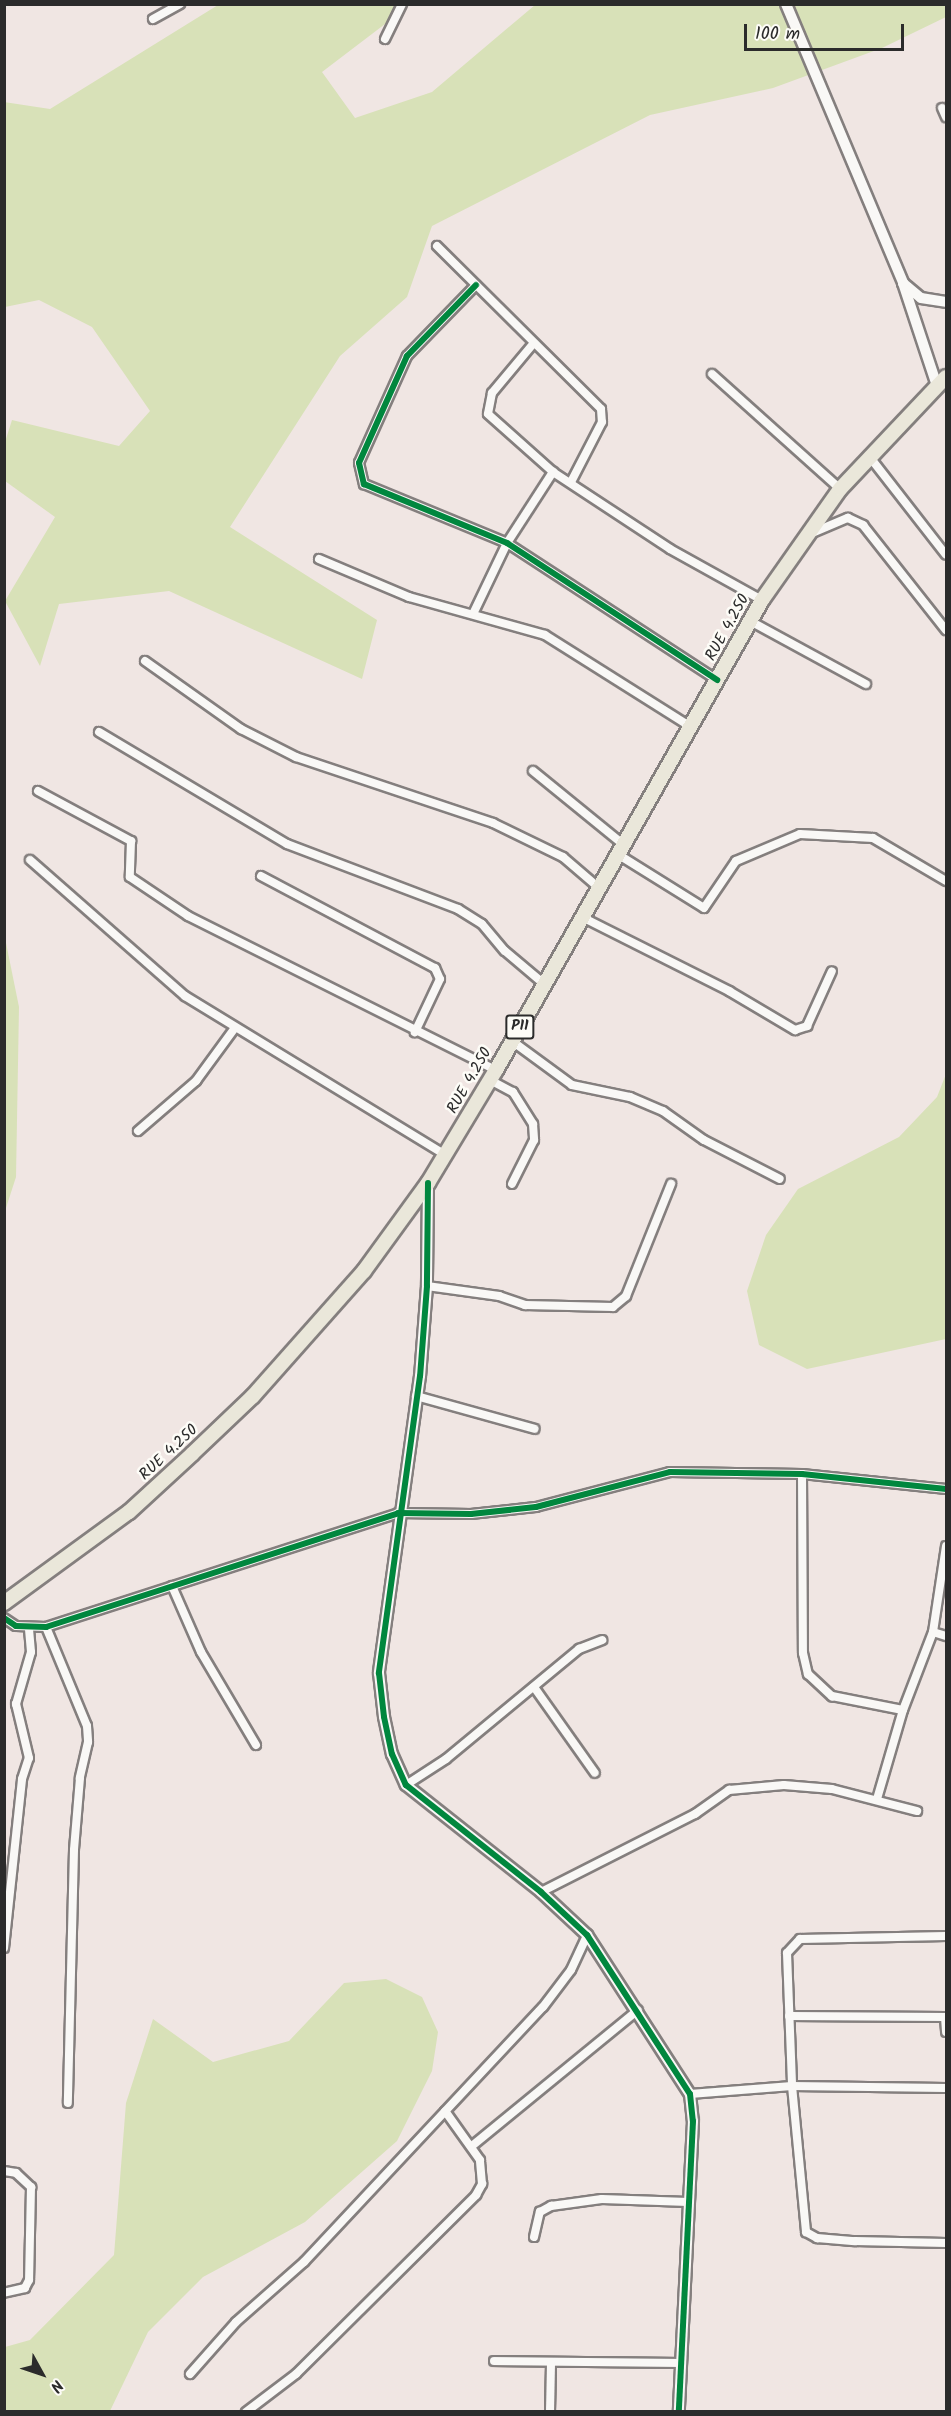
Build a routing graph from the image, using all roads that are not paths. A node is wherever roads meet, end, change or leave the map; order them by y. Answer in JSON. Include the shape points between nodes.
{"nodes":[{"id":1,"x":180,"y":4,"type":"edge"},
{"id":2,"x":402,"y":4,"type":"edge"},
{"id":3,"x":786,"y":4,"type":"edge"},
{"id":4,"x":153,"y":19,"type":"dead end"},
{"id":5,"x":385,"y":39,"type":"dead end"},
{"id":6,"x":437,"y":246,"type":"dead end"},
{"id":7,"x":903,"y":283,"type":"junction"},
{"id":8,"x":476,"y":285,"type":"junction"},
{"id":9,"x":946,"y":302,"type":"edge"},
{"id":10,"x":533,"y":344,"type":"junction"},
{"id":11,"x":712,"y":374,"type":"dead end"},
{"id":12,"x":942,"y":382,"type":"edge"},
{"id":13,"x":869,"y":455,"type":"junction"},
{"id":14,"x":553,"y":472,"type":"junction"},
{"id":15,"x":571,"y":482,"type":"junction"},
{"id":16,"x":840,"y":489,"type":"junction"},
{"id":17,"x":806,"y":535,"type":"junction"},
{"id":18,"x":507,"y":543,"type":"junction"},
{"id":19,"x":946,"y":555,"type":"edge"},
{"id":20,"x":319,"y":559,"type":"dead end"},
{"id":21,"x":762,"y":600,"type":"junction"},
{"id":22,"x":473,"y":614,"type":"junction"},
{"id":23,"x":750,"y":621,"type":"junction"},
{"id":24,"x":946,"y":630,"type":"edge"},
{"id":25,"x":145,"y":661,"type":"dead end"},
{"id":26,"x":717,"y":680,"type":"junction"},
{"id":27,"x":866,"y":684,"type":"dead end"},
{"id":28,"x":691,"y":727,"type":"junction"},
{"id":29,"x":99,"y":732,"type":"dead end"},
{"id":30,"x":533,"y":771,"type":"dead end"},
{"id":31,"x":39,"y":791,"type":"dead end"},
{"id":32,"x":622,"y":850,"type":"junction"},
{"id":33,"x":30,"y":860,"type":"dead end"},
{"id":34,"x":261,"y":876,"type":"dead end"},
{"id":35,"x":946,"y":881,"type":"edge"},
{"id":36,"x":599,"y":888,"type":"junction"},
{"id":37,"x":582,"y":917,"type":"junction"},
{"id":38,"x":832,"y":971,"type":"dead end"},
{"id":39,"x":544,"y":984,"type":"junction"},
{"id":40,"x":234,"y":1029,"type":"junction"},
{"id":41,"x":415,"y":1032,"type":"junction"},
{"id":42,"x":512,"y":1041,"type":"junction"},
{"id":43,"x":493,"y":1075,"type":"junction"},
{"id":44,"x":138,"y":1131,"type":"dead end"},
{"id":45,"x":445,"y":1155,"type":"junction"},
{"id":46,"x":780,"y":1179,"type":"dead end"},
{"id":47,"x":428,"y":1183,"type":"junction"},
{"id":48,"x":512,"y":1184,"type":"dead end"},
{"id":49,"x":671,"y":1184,"type":"dead end"},
{"id":50,"x":427,"y":1286,"type":"junction"},
{"id":51,"x":416,"y":1396,"type":"junction"},
{"id":52,"x":535,"y":1429,"type":"dead end"},
{"id":53,"x":802,"y":1474,"type":"junction"},
{"id":54,"x":946,"y":1489,"type":"edge"},
{"id":55,"x":398,"y":1512,"type":"junction"},
{"id":56,"x":946,"y":1546,"type":"edge"},
{"id":57,"x":172,"y":1586,"type":"junction"},
{"id":58,"x":4,"y":1603,"type":"edge"},
{"id":59,"x":4,"y":1618,"type":"edge"},
{"id":60,"x":30,"y":1627,"type":"junction"},
{"id":61,"x":46,"y":1627,"type":"junction"},
{"id":62,"x":933,"y":1632,"type":"junction"},
{"id":63,"x":946,"y":1636,"type":"edge"},
{"id":64,"x":602,"y":1640,"type":"dead end"},
{"id":65,"x":534,"y":1688,"type":"junction"},
{"id":66,"x":903,"y":1710,"type":"junction"},
{"id":67,"x":256,"y":1745,"type":"dead end"},
{"id":68,"x":595,"y":1773,"type":"dead end"},
{"id":69,"x":406,"y":1785,"type":"junction"},
{"id":70,"x":877,"y":1799,"type":"junction"},
{"id":71,"x":917,"y":1811,"type":"dead end"},
{"id":72,"x":541,"y":1892,"type":"junction"},
{"id":73,"x":587,"y":1935,"type":"junction"},
{"id":74,"x":946,"y":1936,"type":"edge"},
{"id":75,"x":4,"y":1948,"type":"edge"},
{"id":76,"x":638,"y":2010,"type":"junction"},
{"id":77,"x":789,"y":2016,"type":"junction"},
{"id":78,"x":946,"y":2017,"type":"edge"},
{"id":79,"x":946,"y":2032,"type":"edge"},
{"id":80,"x":792,"y":2086,"type":"junction"},
{"id":81,"x":946,"y":2088,"type":"edge"},
{"id":82,"x":690,"y":2094,"type":"junction"},
{"id":83,"x":68,"y":2103,"type":"dead end"},
{"id":84,"x":445,"y":2111,"type":"junction"},
{"id":85,"x":473,"y":2145,"type":"junction"},
{"id":86,"x":4,"y":2171,"type":"edge"},
{"id":87,"x":688,"y":2202,"type":"junction"},
{"id":88,"x":534,"y":2237,"type":"dead end"},
{"id":89,"x":946,"y":2243,"type":"edge"},
{"id":90,"x":4,"y":2293,"type":"edge"},
{"id":91,"x":494,"y":2361,"type":"dead end"},
{"id":92,"x":678,"y":2363,"type":"junction"},
{"id":93,"x":551,"y":2364,"type":"junction"},
{"id":94,"x":190,"y":2374,"type":"dead end"},
{"id":95,"x":246,"y":2412,"type":"edge"},
{"id":96,"x":550,"y":2412,"type":"edge"},
{"id":97,"x":679,"y":2412,"type":"edge"}],
"edges":[{"from":1,"to":4,"type":"street"},
{"from":2,"to":5,"type":"street"},
{"from":3,"to":7,"type":"street"},
{"from":6,"to":8,"type":"street"},
{"from":7,"to":9,"type":"street","via":[[921,298]]},
{"from":7,"to":12,"type":"street"},
{"from":8,"to":10,"type":"street"},
{"from":8,"to":18,"type":"street","via":[[407,356],[374,423],[358,473],[364,484]]},
{"from":10,"to":14,"type":"street","via":[[492,393],[488,414]]},
{"from":10,"to":15,"type":"street","via":[[603,416]]},
{"from":11,"to":16,"type":"street"},
{"from":12,"to":13,"type":"main road","name":"RUE 4.250","number":"P11"},
{"from":13,"to":16,"type":"main road","name":"RUE 4.250","number":"P11"},
{"from":13,"to":19,"type":"street"},
{"from":14,"to":15,"type":"street"},
{"from":14,"to":18,"type":"street"},
{"from":15,"to":21,"type":"street","via":[[670,549]]},
{"from":16,"to":17,"type":"main road","name":"RUE 4.250","number":"P11"},
{"from":17,"to":21,"type":"main road","name":"RUE 4.250","number":"P11"},
{"from":17,"to":24,"type":"street","via":[[854,519],[922,594]]},
{"from":18,"to":22,"type":"street"},
{"from":18,"to":26,"type":"street"},
{"from":20,"to":22,"type":"street","via":[[409,597]]},
{"from":21,"to":23,"type":"main road","name":"RUE 4.250","number":"P11"},
{"from":22,"to":28,"type":"street","via":[[545,635]]},
{"from":23,"to":26,"type":"main road","name":"RUE 4.250","number":"P11"},
{"from":23,"to":27,"type":"street"},
{"from":25,"to":36,"type":"street","via":[[242,729],[296,757],[493,823],[564,857]]},
{"from":26,"to":28,"type":"main road","name":"RUE 4.250","number":"P11"},
{"from":28,"to":32,"type":"main road","name":"RUE 4.250","number":"P11"},
{"from":29,"to":39,"type":"street","via":[[287,844],[458,909],[482,924],[505,951]]},
{"from":30,"to":32,"type":"street"},
{"from":31,"to":41,"type":"street","via":[[131,841],[130,877],[179,910]]},
{"from":32,"to":35,"type":"street","via":[[704,908],[736,861],[800,834],[873,838]]},
{"from":32,"to":36,"type":"main road","name":"RUE 4.250","number":"P11"},
{"from":33,"to":40,"type":"street","via":[[185,996]]},
{"from":34,"to":41,"type":"street","via":[[440,973]]},
{"from":36,"to":37,"type":"main road","name":"RUE 4.250","number":"P11"},
{"from":37,"to":38,"type":"street","via":[[729,991],[795,1030],[807,1026]]},
{"from":37,"to":39,"type":"main road","name":"RUE 4.250","number":"P11"},
{"from":39,"to":42,"type":"main road","name":"RUE 4.250","number":"P11"},
{"from":40,"to":44,"type":"street","via":[[196,1081]]},
{"from":40,"to":45,"type":"street"},
{"from":41,"to":43,"type":"street"},
{"from":42,"to":43,"type":"main road","name":"RUE 4.250","number":"P11"},
{"from":42,"to":46,"type":"street","via":[[572,1085],[630,1097],[663,1110],[704,1140]]},
{"from":43,"to":45,"type":"main road","name":"RUE 4.250","number":"P11"},
{"from":43,"to":48,"type":"street","via":[[513,1092],[533,1124],[534,1140]]},
{"from":45,"to":47,"type":"main road","name":"RUE 4.250","number":"P11"},
{"from":47,"to":50,"type":"street"},
{"from":47,"to":58,"type":"main road","name":"RUE 4.250","number":"P11","via":[[364,1271],[253,1396],[129,1512]]},
{"from":49,"to":50,"type":"street","via":[[620,1304],[604,1309],[525,1305],[499,1296]]},
{"from":50,"to":51,"type":"street"},
{"from":51,"to":52,"type":"street"},
{"from":51,"to":55,"type":"street"},
{"from":53,"to":54,"type":"street"},
{"from":53,"to":55,"type":"street","via":[[670,1472],[536,1507],[471,1514]]},
{"from":53,"to":66,"type":"street","via":[[803,1653],[808,1674],[832,1696]]},
{"from":55,"to":57,"type":"street"},
{"from":55,"to":69,"type":"street","via":[[379,1673],[392,1754]]},
{"from":56,"to":62,"type":"street"},
{"from":57,"to":61,"type":"street"},
{"from":57,"to":67,"type":"street","via":[[201,1652]]},
{"from":59,"to":60,"type":"street","via":[[16,1626]]},
{"from":60,"to":61,"type":"street"},
{"from":60,"to":75,"type":"street","via":[[31,1652],[16,1704],[29,1758],[22,1779]]},
{"from":61,"to":83,"type":"street","via":[[87,1726],[88,1742],[80,1778],[75,1850]]},
{"from":62,"to":63,"type":"street"},
{"from":62,"to":66,"type":"street"},
{"from":64,"to":65,"type":"street","via":[[579,1649]]},
{"from":65,"to":68,"type":"street"},
{"from":65,"to":69,"type":"street","via":[[446,1759]]},
{"from":66,"to":70,"type":"street"},
{"from":69,"to":72,"type":"street"},
{"from":70,"to":71,"type":"street"},
{"from":70,"to":72,"type":"street","via":[[784,1785],[722,1791],[695,1814]]},
{"from":72,"to":73,"type":"street"},
{"from":73,"to":76,"type":"street"},
{"from":73,"to":84,"type":"street","via":[[571,1970],[543,2007]]},
{"from":74,"to":77,"type":"street","via":[[800,1939],[787,1953]]},
{"from":76,"to":82,"type":"street"},
{"from":76,"to":85,"type":"street"},
{"from":77,"to":78,"type":"street"},
{"from":77,"to":80,"type":"street"},
{"from":78,"to":79,"type":"street"},
{"from":80,"to":81,"type":"street"},
{"from":80,"to":82,"type":"street"},
{"from":80,"to":89,"type":"street","via":[[806,2232],[817,2238],[855,2241]]},
{"from":82,"to":87,"type":"street"},
{"from":84,"to":85,"type":"street"},
{"from":84,"to":94,"type":"street","via":[[304,2262],[236,2322]]},
{"from":85,"to":95,"type":"street","via":[[483,2172],[476,2195],[311,2360]]},
{"from":86,"to":90,"type":"street","via":[[16,2174],[30,2187],[28,2280],[25,2288]]},
{"from":87,"to":88,"type":"street","via":[[602,2199],[551,2206],[540,2212]]},
{"from":87,"to":92,"type":"street"},
{"from":91,"to":93,"type":"street"},
{"from":92,"to":93,"type":"street"},
{"from":92,"to":97,"type":"street"},
{"from":93,"to":96,"type":"street"}]}
